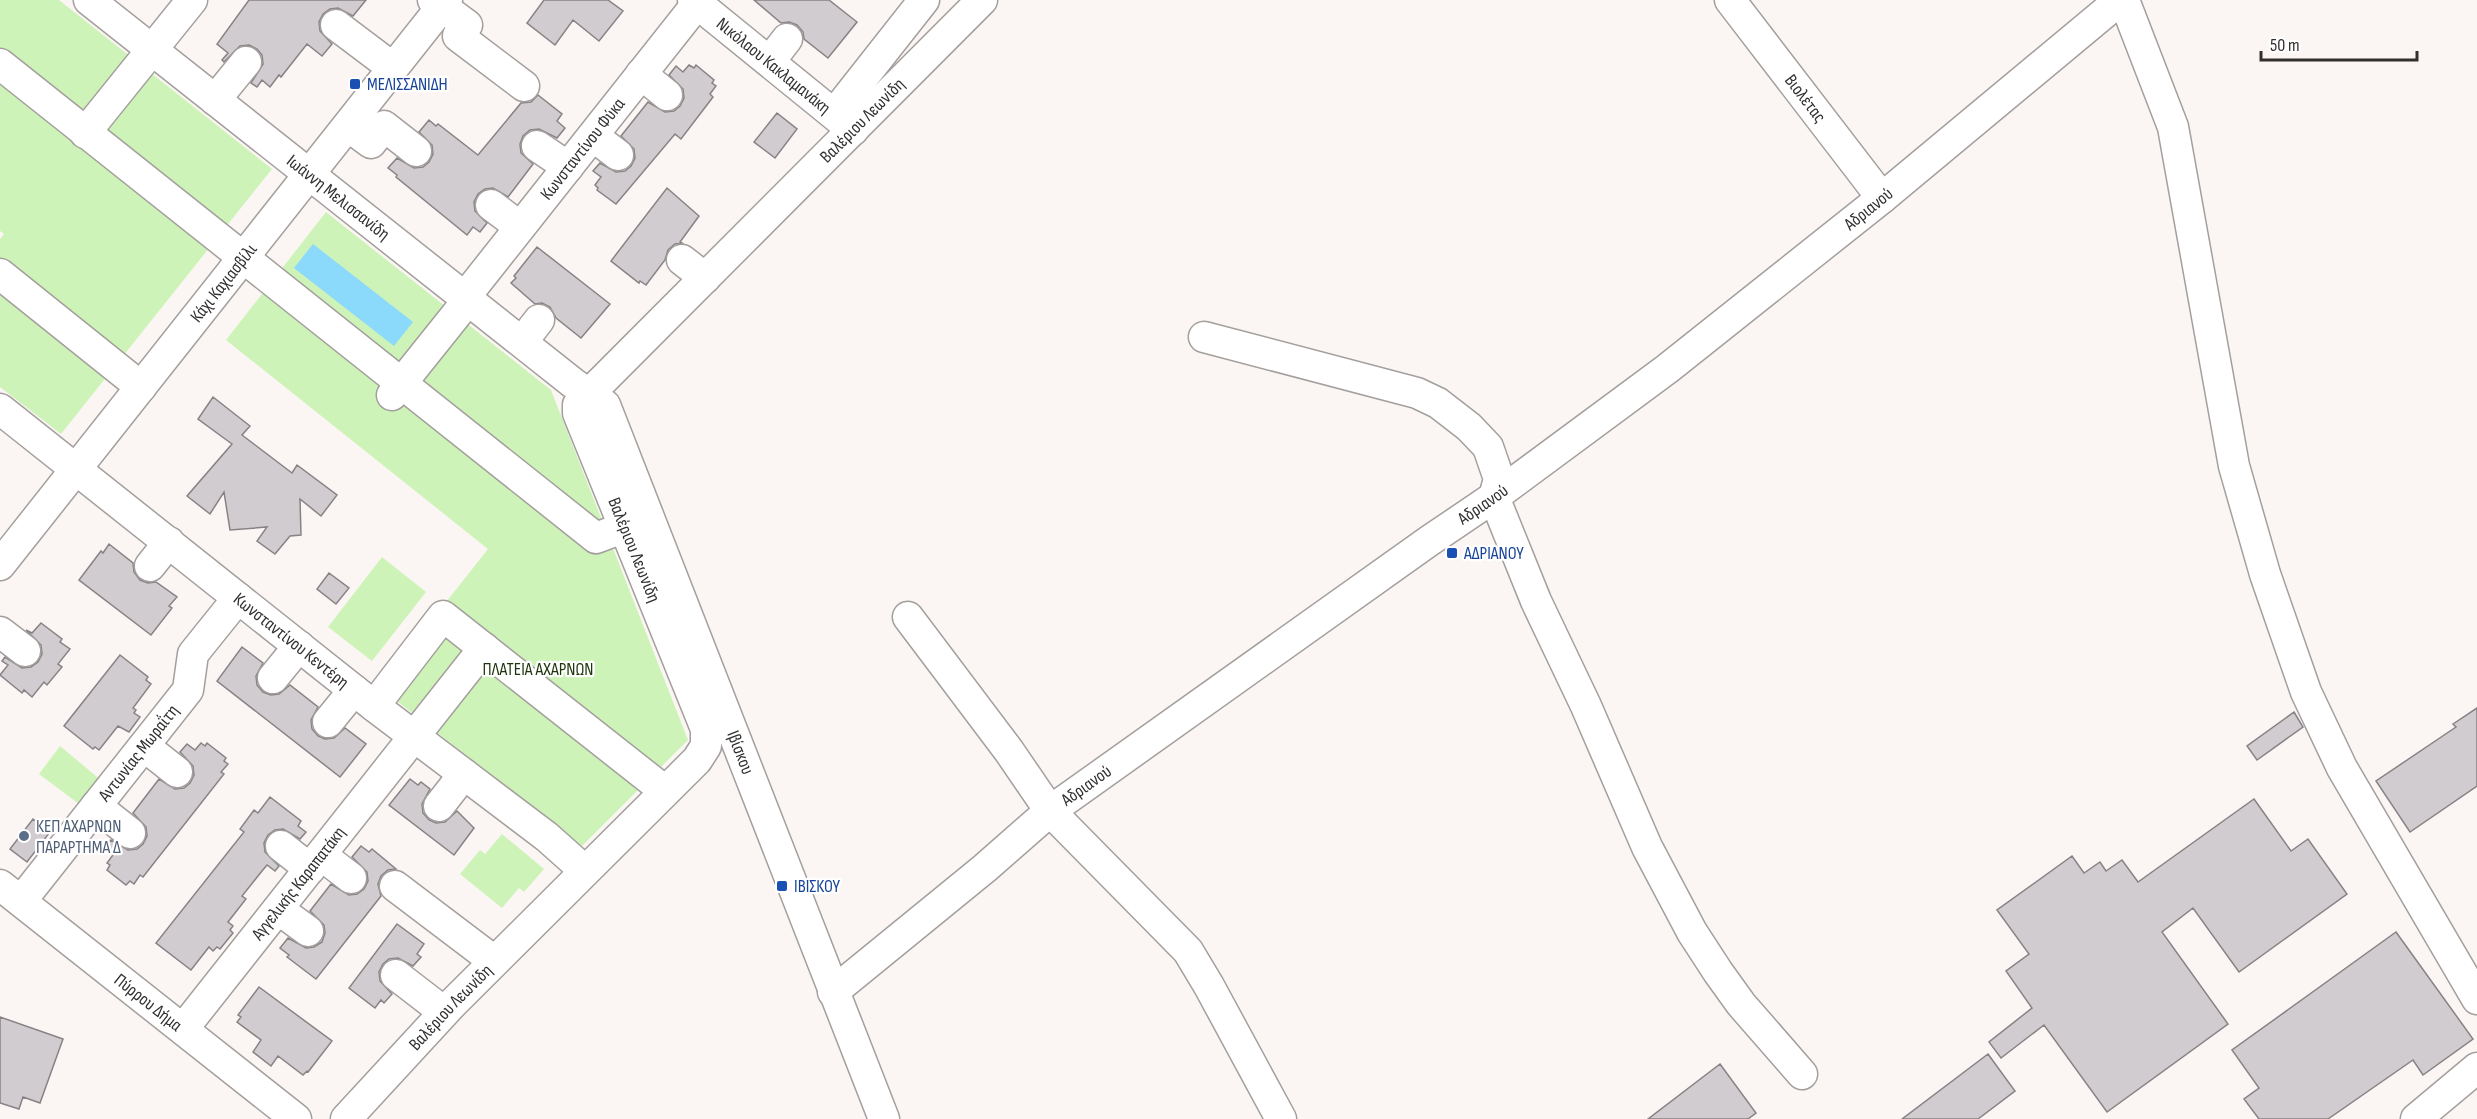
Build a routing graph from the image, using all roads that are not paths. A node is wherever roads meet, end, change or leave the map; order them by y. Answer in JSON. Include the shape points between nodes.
{"nodes":[{"id":1,"x":89,"y":0,"type":"edge"},
{"id":2,"x":192,"y":0,"type":"edge"},
{"id":3,"x":924,"y":0,"type":"edge"},
{"id":4,"x":982,"y":0,"type":"edge"},
{"id":5,"x":1730,"y":0,"type":"edge"},
{"id":6,"x":2122,"y":0,"type":"edge"},
{"id":7,"x":697,"y":1,"type":"edge"},
{"id":8,"x":441,"y":2,"type":"edge"},
{"id":9,"x":336,"y":25,"type":"dead end"},
{"id":10,"x":152,"y":50,"type":"junction"},
{"id":11,"x":246,"y":62,"type":"dead end"},
{"id":12,"x":0,"y":64,"type":"edge"},
{"id":13,"x":393,"y":68,"type":"junction"},
{"id":14,"x":641,"y":75,"type":"junction"},
{"id":15,"x":524,"y":86,"type":"dead end"},
{"id":16,"x":667,"y":95,"type":"dead end"},
{"id":17,"x":215,"y":100,"type":"junction"},
{"id":18,"x":844,"y":121,"type":"junction"},
{"id":19,"x":348,"y":126,"type":"junction"},
{"id":20,"x":85,"y":133,"type":"junction"},
{"id":21,"x":593,"y":136,"type":"junction"},
{"id":22,"x":537,"y":146,"type":"dead end"},
{"id":23,"x":416,"y":151,"type":"dead end"},
{"id":24,"x":618,"y":155,"type":"dead end"},
{"id":25,"x":568,"y":167,"type":"junction"},
{"id":26,"x":309,"y":174,"type":"junction"},
{"id":27,"x":1882,"y":198,"type":"junction"},
{"id":28,"x":491,"y":205,"type":"dead end"},
{"id":29,"x":520,"y":227,"type":"junction"},
{"id":30,"x":243,"y":257,"type":"junction"},
{"id":31,"x":0,"y":274,"type":"edge"},
{"id":32,"x":467,"y":298,"type":"junction"},
{"id":33,"x":1204,"y":337,"type":"dead end"},
{"id":34,"x":141,"y":387,"type":"junction"},
{"id":35,"x":397,"y":389,"type":"junction"},
{"id":36,"x":589,"y":393,"type":"junction"},
{"id":37,"x":0,"y":409,"type":"edge"},
{"id":38,"x":76,"y":469,"type":"junction"},
{"id":39,"x":1494,"y":497,"type":"junction"},
{"id":40,"x":625,"y":527,"type":"junction"},
{"id":41,"x":169,"y":542,"type":"junction"},
{"id":42,"x":0,"y":565,"type":"edge"},
{"id":43,"x":150,"y":566,"type":"dead end"},
{"id":44,"x":238,"y":598,"type":"junction"},
{"id":45,"x":908,"y":617,"type":"dead end"},
{"id":46,"x":0,"y":632,"type":"edge"},
{"id":47,"x":299,"y":646,"type":"junction"},
{"id":48,"x":484,"y":648,"type":"junction"},
{"id":49,"x":25,"y":651,"type":"dead end"},
{"id":50,"x":273,"y":678,"type":"dead end"},
{"id":51,"x":364,"y":698,"type":"junction"},
{"id":52,"x":328,"y":722,"type":"dead end"},
{"id":53,"x":142,"y":737,"type":"junction"},
{"id":54,"x":415,"y":737,"type":"junction"},
{"id":55,"x":177,"y":772,"type":"dead end"},
{"id":56,"x":464,"y":774,"type":"junction"},
{"id":57,"x":665,"y":791,"type":"junction"},
{"id":58,"x":96,"y":806,"type":"junction"},
{"id":59,"x":440,"y":806,"type":"dead end"},
{"id":60,"x":1050,"y":811,"type":"junction"},
{"id":61,"x":130,"y":833,"type":"dead end"},
{"id":62,"x":281,"y":846,"type":"dead end"},
{"id":63,"x":316,"y":862,"type":"junction"},
{"id":64,"x":584,"y":870,"type":"junction"},
{"id":65,"x":351,"y":878,"type":"dead end"},
{"id":66,"x":395,"y":886,"type":"dead end"},
{"id":67,"x":11,"y":893,"type":"edge"},
{"id":68,"x":278,"y":909,"type":"junction"},
{"id":69,"x":308,"y":931,"type":"dead end"},
{"id":70,"x":494,"y":961,"type":"junction"},
{"id":71,"x":396,"y":975,"type":"dead end"},
{"id":72,"x":833,"y":992,"type":"junction"},
{"id":73,"x":2477,"y":999,"type":"edge"},
{"id":74,"x":444,"y":1012,"type":"junction"},
{"id":75,"x":183,"y":1029,"type":"junction"},
{"id":76,"x":2477,"y":1068,"type":"edge"},
{"id":77,"x":1802,"y":1074,"type":"dead end"},
{"id":78,"x":872,"y":1113,"type":"edge"},
{"id":79,"x":296,"y":1119,"type":"edge"},
{"id":80,"x":346,"y":1119,"type":"edge"},
{"id":81,"x":1281,"y":1119,"type":"edge"},
{"id":82,"x":2416,"y":1119,"type":"edge"}],
"edges":[{"from":1,"to":10,"type":"street","name":"Ιωάννη Μελισσανίδη"},
{"from":2,"to":10,"type":"street"},
{"from":3,"to":18,"type":"street"},
{"from":4,"to":18,"type":"street","name":"Βαλέριου Λεωνίδη"},
{"from":5,"to":27,"type":"street","name":"Βιολέτας"},
{"from":6,"to":27,"type":"street","name":"Αδριανού"},
{"from":6,"to":73,"type":"street","via":[[2174,127],[2234,466],[2265,574],[2306,692],[2342,768]]},
{"from":7,"to":14,"type":"street","name":"Κωνσταντίνου Φύκα"},
{"from":7,"to":18,"type":"street","name":"Νικόλαου Κακλαμανάκη","via":[[778,50]]},
{"from":8,"to":13,"type":"street","name":"Κάχι Καχιασβίλι"},
{"from":8,"to":15,"type":"street","via":[[467,25],[459,36]]},
{"from":9,"to":13,"type":"street"},
{"from":10,"to":17,"type":"street","name":"Ιωάννη Μελισσανίδη"},
{"from":10,"to":20,"type":"street"},
{"from":11,"to":17,"type":"street"},
{"from":12,"to":20,"type":"street"},
{"from":13,"to":19,"type":"street","name":"Κάχι Καχιασβίλι"},
{"from":14,"to":16,"type":"street"},
{"from":14,"to":21,"type":"street","name":"Κωνσταντίνου Φύκα"},
{"from":17,"to":26,"type":"street","name":"Ιωάννη Μελισσανίδη"},
{"from":18,"to":36,"type":"street","name":"Βαλέριου Λεωνίδη","via":[[694,269]]},
{"from":19,"to":23,"type":"street","via":[[371,143],[384,126]]},
{"from":19,"to":26,"type":"street","name":"Κάχι Καχιασβίλι"},
{"from":20,"to":30,"type":"street"},
{"from":21,"to":24,"type":"street"},
{"from":21,"to":25,"type":"street","name":"Κωνσταντίνου Φύκα"},
{"from":22,"to":25,"type":"street"},
{"from":25,"to":29,"type":"street","name":"Κωνσταντίνου Φύκα"},
{"from":26,"to":30,"type":"street","name":"Κάχι Καχιασβίλι"},
{"from":26,"to":32,"type":"street","name":"Ιωάννη Μελισσανίδη"},
{"from":27,"to":39,"type":"street","name":"Αδριανού","via":[[1667,369]]},
{"from":28,"to":29,"type":"street"},
{"from":29,"to":32,"type":"street","name":"Κωνσταντίνου Φύκα"},
{"from":30,"to":34,"type":"street","name":"Κάχι Καχιασβίλι"},
{"from":30,"to":35,"type":"street"},
{"from":31,"to":34,"type":"street"},
{"from":32,"to":35,"type":"street","name":"Κωνσταντίνου Φύκα"},
{"from":32,"to":36,"type":"street","name":"Ιωάννη Μελισσανίδη","via":[[530,331],[573,383]]},
{"from":33,"to":39,"type":"street","via":[[1380,382],[1438,403],[1488,447],[1499,479]]},
{"from":34,"to":38,"type":"street","name":"Κάχι Καχιασβίλι"},
{"from":35,"to":40,"type":"street","via":[[596,538]]},
{"from":36,"to":40,"type":"street","name":"Βαλέριου Λεωνίδη","via":[[578,405],[578,412]]},
{"from":36,"to":72,"type":"street","name":"Ιβίσκου","via":[[605,405]]},
{"from":37,"to":38,"type":"street","name":"Κωνσταντίνου Κεντέρη"},
{"from":38,"to":41,"type":"street","name":"Κωνσταντίνου Κεντέρη"},
{"from":38,"to":42,"type":"street","name":"Κάχι Καχιασβίλι"},
{"from":39,"to":60,"type":"street","name":"Αδριανού"},
{"from":39,"to":77,"type":"street","via":[[1536,601],[1647,847],[1692,932],[1741,1004]]},
{"from":40,"to":57,"type":"street","name":"Βαλέριου Λεωνίδη","via":[[706,729],[706,746],[697,760]]},
{"from":41,"to":43,"type":"street"},
{"from":41,"to":44,"type":"street","name":"Κωνσταντίνου Κεντέρη"},
{"from":44,"to":47,"type":"street","name":"Κωνσταντίνου Κεντέρη"},
{"from":44,"to":53,"type":"street","name":"Αντωνίας Μωραΐτη","via":[[193,654],[188,690]]},
{"from":45,"to":60,"type":"street"},
{"from":46,"to":49,"type":"street"},
{"from":47,"to":50,"type":"street"},
{"from":47,"to":51,"type":"street","name":"Κωνσταντίνου Κεντέρη"},
{"from":48,"to":51,"type":"street","via":[[443,616]]},
{"from":48,"to":54,"type":"street","name":"Αγγελικής Καραπατάκη"},
{"from":48,"to":57,"type":"street"},
{"from":51,"to":52,"type":"street"},
{"from":51,"to":54,"type":"street","name":"Κωνσταντίνου Κεντέρη"},
{"from":53,"to":55,"type":"street"},
{"from":53,"to":58,"type":"street","name":"Αντωνίας Μωραΐτη"},
{"from":54,"to":56,"type":"street","name":"Κωνσταντίνου Κεντέρη"},
{"from":54,"to":63,"type":"street","name":"Αγγελικής Καραπατάκη"},
{"from":56,"to":59,"type":"street"},
{"from":56,"to":64,"type":"street","name":"Κωνσταντίνου Κεντέρη"},
{"from":57,"to":64,"type":"street","name":"Βαλέριου Λεωνίδη"},
{"from":58,"to":61,"type":"street"},
{"from":58,"to":67,"type":"street","name":"Αντωνίας Μωραΐτη"},
{"from":60,"to":72,"type":"street","name":"Αδριανού"},
{"from":60,"to":81,"type":"street","via":[[1188,951]]},
{"from":62,"to":63,"type":"street"},
{"from":63,"to":65,"type":"street"},
{"from":63,"to":68,"type":"street","name":"Αγγελικής Καραπατάκη"},
{"from":64,"to":70,"type":"street","name":"Βαλέριου Λεωνίδη"},
{"from":66,"to":70,"type":"street"},
{"from":67,"to":75,"type":"street","name":"Πύρρου Δήμα"},
{"from":68,"to":69,"type":"street"},
{"from":68,"to":75,"type":"street","name":"Αγγελικής Καραπατάκη","via":[[234,948]]},
{"from":70,"to":74,"type":"street","name":"Βαλέριου Λεωνίδη"},
{"from":71,"to":74,"type":"street"},
{"from":72,"to":78,"type":"street","name":"Ιβίσκου"},
{"from":74,"to":80,"type":"street","name":"Βαλέριου Λεωνίδη"},
{"from":75,"to":79,"type":"street","name":"Πύρρου Δήμα","via":[[253,1068]]},
{"from":76,"to":82,"type":"street"}]}
